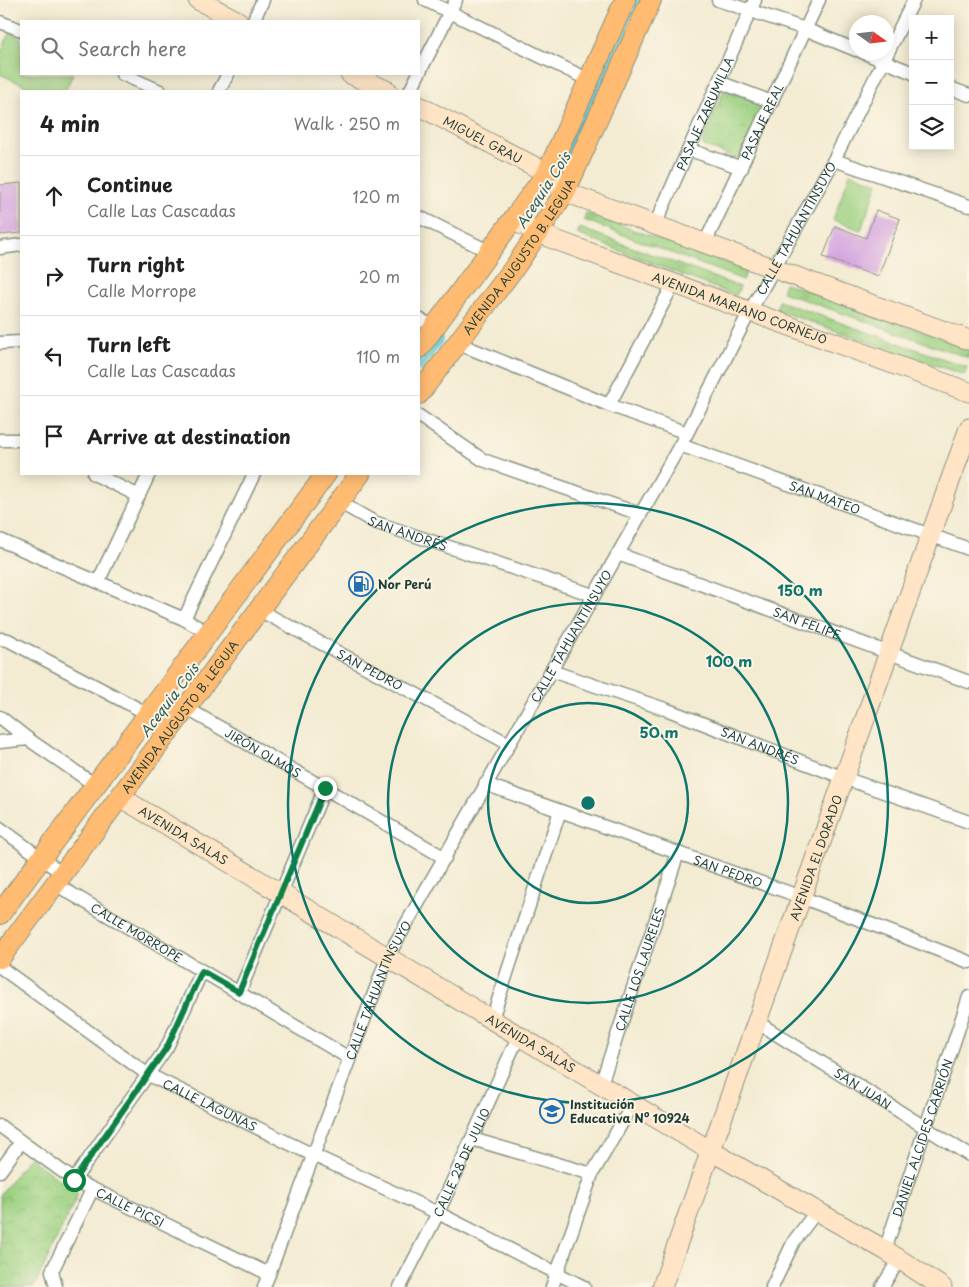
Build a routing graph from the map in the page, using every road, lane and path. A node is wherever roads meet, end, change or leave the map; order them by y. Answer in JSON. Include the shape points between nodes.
{"nodes":[{"id":1,"x":198,"y":0,"type":"edge"},
{"id":2,"x":263,"y":0,"type":"edge"},
{"id":3,"x":425,"y":0,"type":"edge"},
{"id":4,"x":456,"y":0,"type":"edge"},
{"id":5,"x":625,"y":0,"type":"edge"},
{"id":6,"x":651,"y":0,"type":"edge"},
{"id":7,"x":718,"y":0,"type":"edge"},
{"id":8,"x":819,"y":0,"type":"edge"},
{"id":9,"x":914,"y":0,"type":"edge"},
{"id":10,"x":753,"y":6,"type":"edge"},
{"id":11,"x":450,"y":12,"type":"junction"},
{"id":12,"x":236,"y":20,"type":"edge"},
{"id":13,"x":253,"y":20,"type":"edge"},
{"id":14,"x":0,"y":22,"type":"edge"},
{"id":15,"x":805,"y":29,"type":"junction"},
{"id":16,"x":20,"y":30,"type":"edge"},
{"id":17,"x":849,"y":47,"type":"edge"},
{"id":18,"x":884,"y":61,"type":"junction"},
{"id":19,"x":420,"y":71,"type":"edge"},
{"id":20,"x":909,"y":71,"type":"edge"},
{"id":21,"x":124,"y":75,"type":"edge"},
{"id":22,"x":227,"y":75,"type":"edge"},
{"id":23,"x":352,"y":75,"type":"edge"},
{"id":24,"x":418,"y":75,"type":"edge"},
{"id":25,"x":589,"y":80,"type":"junction"},
{"id":26,"x":719,"y":82,"type":"junction"},
{"id":27,"x":954,"y":89,"type":"edge"},
{"id":28,"x":158,"y":90,"type":"edge"},
{"id":29,"x":220,"y":90,"type":"edge"},
{"id":30,"x":386,"y":90,"type":"edge"},
{"id":31,"x":411,"y":90,"type":"edge"},
{"id":32,"x":969,"y":95,"type":"edge"},
{"id":33,"x":772,"y":102,"type":"junction"},
{"id":34,"x":420,"y":107,"type":"edge"},
{"id":35,"x":690,"y":150,"type":"junction"},
{"id":36,"x":834,"y":160,"type":"junction"},
{"id":37,"x":742,"y":168,"type":"junction"},
{"id":38,"x":547,"y":174,"type":"junction"},
{"id":39,"x":564,"y":191,"type":"junction"},
{"id":40,"x":969,"y":206,"type":"edge"},
{"id":41,"x":420,"y":217,"type":"edge"},
{"id":42,"x":514,"y":222,"type":"junction"},
{"id":43,"x":655,"y":225,"type":"junction"},
{"id":44,"x":538,"y":232,"type":"junction"},
{"id":45,"x":705,"y":243,"type":"junction"},
{"id":46,"x":20,"y":245,"type":"edge"},
{"id":47,"x":0,"y":248,"type":"edge"},
{"id":48,"x":490,"y":252,"type":"junction"},
{"id":49,"x":773,"y":269,"type":"junction"},
{"id":50,"x":674,"y":283,"type":"junction"},
{"id":51,"x":750,"y":311,"type":"junction"},
{"id":52,"x":427,"y":323,"type":"edge"},
{"id":53,"x":969,"y":340,"type":"edge"},
{"id":54,"x":20,"y":342,"type":"edge"},
{"id":55,"x":0,"y":343,"type":"edge"},
{"id":56,"x":457,"y":343,"type":"junction"},
{"id":57,"x":420,"y":345,"type":"edge"},
{"id":58,"x":969,"y":392,"type":"edge"},
{"id":59,"x":420,"y":393,"type":"edge"},
{"id":60,"x":609,"y":405,"type":"junction"},
{"id":61,"x":420,"y":417,"type":"edge"},
{"id":62,"x":969,"y":428,"type":"edge"},
{"id":63,"x":687,"y":432,"type":"junction"},
{"id":64,"x":0,"y":440,"type":"edge"},
{"id":65,"x":20,"y":440,"type":"edge"},
{"id":66,"x":680,"y":445,"type":"junction"},
{"id":67,"x":96,"y":475,"type":"edge"},
{"id":68,"x":149,"y":475,"type":"edge"},
{"id":69,"x":254,"y":475,"type":"edge"},
{"id":70,"x":325,"y":475,"type":"edge"},
{"id":71,"x":359,"y":475,"type":"edge"},
{"id":72,"x":139,"y":496,"type":"junction"},
{"id":73,"x":339,"y":502,"type":"junction"},
{"id":74,"x":640,"y":514,"type":"junction"},
{"id":75,"x":930,"y":536,"type":"junction"},
{"id":76,"x":0,"y":540,"type":"edge"},
{"id":77,"x":969,"y":549,"type":"edge"},
{"id":78,"x":618,"y":554,"type":"junction"},
{"id":79,"x":98,"y":582,"type":"junction"},
{"id":80,"x":594,"y":595,"type":"junction"},
{"id":81,"x":259,"y":610,"type":"junction"},
{"id":82,"x":184,"y":619,"type":"junction"},
{"id":83,"x":208,"y":633,"type":"junction"},
{"id":84,"x":0,"y":639,"type":"edge"},
{"id":85,"x":888,"y":654,"type":"junction"},
{"id":86,"x":551,"y":671,"type":"junction"},
{"id":87,"x":969,"y":682,"type":"edge"},
{"id":88,"x":186,"y":708,"type":"junction"},
{"id":89,"x":148,"y":714,"type":"junction"},
{"id":90,"x":0,"y":716,"type":"edge"},
{"id":91,"x":28,"y":739,"type":"junction"},
{"id":92,"x":0,"y":742,"type":"edge"},
{"id":93,"x":509,"y":744,"type":"junction"},
{"id":94,"x":844,"y":778,"type":"junction"},
{"id":95,"x":485,"y":784,"type":"junction"},
{"id":96,"x":95,"y":785,"type":"junction"},
{"id":97,"x":325,"y":788,"type":"junction"},
{"id":98,"x":120,"y":796,"type":"junction"},
{"id":99,"x":560,"y":811,"type":"junction"},
{"id":100,"x":969,"y":822,"type":"edge"},
{"id":101,"x":0,"y":828,"type":"edge"},
{"id":102,"x":678,"y":852,"type":"junction"},
{"id":103,"x":444,"y":858,"type":"junction"},
{"id":104,"x":41,"y":859,"type":"junction"},
{"id":105,"x":60,"y":877,"type":"junction"},
{"id":106,"x":281,"y":892,"type":"junction"},
{"id":107,"x":802,"y":896,"type":"junction"},
{"id":108,"x":0,"y":914,"type":"edge"},
{"id":109,"x":388,"y":956,"type":"junction"},
{"id":110,"x":0,"y":958,"type":"edge"},
{"id":111,"x":969,"y":962,"type":"edge"},
{"id":112,"x":0,"y":967,"type":"edge"},
{"id":113,"x":202,"y":971,"type":"junction"},
{"id":114,"x":239,"y":992,"type":"junction"},
{"id":115,"x":969,"y":998,"type":"edge"},
{"id":116,"x":492,"y":1019,"type":"junction"},
{"id":117,"x":757,"y":1022,"type":"junction"},
{"id":118,"x":519,"y":1035,"type":"junction"},
{"id":119,"x":348,"y":1058,"type":"junction"},
{"id":120,"x":147,"y":1074,"type":"junction"},
{"id":121,"x":601,"y":1084,"type":"junction"},
{"id":122,"x":633,"y":1104,"type":"junction"},
{"id":123,"x":0,"y":1126,"type":"edge"},
{"id":124,"x":926,"y":1129,"type":"junction"},
{"id":125,"x":472,"y":1139,"type":"junction"},
{"id":126,"x":21,"y":1142,"type":"junction"},
{"id":127,"x":711,"y":1151,"type":"junction"},
{"id":128,"x":313,"y":1155,"type":"junction"},
{"id":129,"x":969,"y":1155,"type":"edge"},
{"id":130,"x":0,"y":1171,"type":"edge"},
{"id":131,"x":592,"y":1174,"type":"junction"},
{"id":132,"x":74,"y":1180,"type":"junction"},
{"id":133,"x":92,"y":1190,"type":"junction"},
{"id":134,"x":816,"y":1212,"type":"junction"},
{"id":135,"x":438,"y":1213,"type":"junction"},
{"id":136,"x":892,"y":1255,"type":"junction"},
{"id":137,"x":269,"y":1274,"type":"junction"},
{"id":138,"x":556,"y":1274,"type":"junction"},
{"id":139,"x":56,"y":1287,"type":"edge"},
{"id":140,"x":264,"y":1287,"type":"edge"},
{"id":141,"x":400,"y":1287,"type":"edge"},
{"id":142,"x":552,"y":1287,"type":"edge"},
{"id":143,"x":584,"y":1287,"type":"edge"},
{"id":144,"x":662,"y":1287,"type":"edge"},
{"id":145,"x":772,"y":1287,"type":"edge"},
{"id":146,"x":882,"y":1287,"type":"edge"},
{"id":147,"x":942,"y":1287,"type":"edge"}],
"edges":[{"from":1,"to":12,"type":"street"},
{"from":2,"to":13,"type":"street"},
{"from":3,"to":11,"type":"street"},
{"from":4,"to":11,"type":"street"},
{"from":5,"to":25,"type":"main road","name":"AVENIDA AUGUSTO B. LEGUIA"},
{"from":6,"to":39,"type":"main road","name":"AVENIDA AUGUSTO B. LEGUIA"},
{"from":7,"to":10,"type":"street"},
{"from":8,"to":15,"type":"street","name":"PASAJE REAL"},
{"from":9,"to":18,"type":"street","name":"CALLE TAHUANTINSUYO"},
{"from":10,"to":15,"type":"street"},
{"from":10,"to":26,"type":"street","name":"PASAJE ZARUMILLA"},
{"from":11,"to":19,"type":"street"},
{"from":11,"to":25,"type":"street"},
{"from":14,"to":16,"type":"street"},
{"from":15,"to":17,"type":"street"},
{"from":15,"to":33,"type":"street","name":"PASAJE REAL"},
{"from":18,"to":20,"type":"street"},
{"from":18,"to":36,"type":"street","name":"CALLE TAHUANTINSUYO"},
{"from":21,"to":28,"type":"street"},
{"from":22,"to":29,"type":"street"},
{"from":23,"to":30,"type":"street"},
{"from":24,"to":31,"type":"street"},
{"from":25,"to":38,"type":"main road","name":"AVENIDA AUGUSTO B. LEGUIA"},
{"from":26,"to":33,"type":"street"},
{"from":26,"to":35,"type":"street","name":"PASAJE ZARUMILLA"},
{"from":27,"to":32,"type":"street"},
{"from":33,"to":37,"type":"street","name":"PASAJE REAL"},
{"from":34,"to":38,"type":"street","name":"MIGUEL GRAU"},
{"from":35,"to":37,"type":"street"},
{"from":35,"to":43,"type":"street","name":"PASAJE ZARUMILLA"},
{"from":36,"to":40,"type":"street"},
{"from":36,"to":49,"type":"street","name":"CALLE TAHUANTINSUYO"},
{"from":37,"to":45,"type":"street","name":"PASAJE REAL"},
{"from":38,"to":39,"type":"street"},
{"from":38,"to":42,"type":"main road","name":"AVENIDA AUGUSTO B. LEGUIA"},
{"from":39,"to":43,"type":"street"},
{"from":39,"to":44,"type":"main road","name":"AVENIDA AUGUSTO B. LEGUIA"},
{"from":41,"to":48,"type":"street"},
{"from":42,"to":44,"type":"street","name":"AVENIDA MARIANO CORNEJO"},
{"from":42,"to":48,"type":"main road","name":"AVENIDA AUGUSTO B. LEGUIA"},
{"from":43,"to":45,"type":"street"},
{"from":44,"to":50,"type":"street","name":"AVENIDA MARIANO CORNEJO"},
{"from":44,"to":56,"type":"main road","name":"AVENIDA AUGUSTO B. LEGUIA"},
{"from":45,"to":49,"type":"street"},
{"from":46,"to":47,"type":"street"},
{"from":48,"to":52,"type":"main road","name":"AVENIDA AUGUSTO B. LEGUIA"},
{"from":49,"to":51,"type":"street","name":"CALLE TAHUANTINSUYO"},
{"from":49,"to":53,"type":"street"},
{"from":50,"to":51,"type":"street","name":"AVENIDA MARIANO CORNEJO"},
{"from":50,"to":60,"type":"street"},
{"from":51,"to":58,"type":"street","name":"AVENIDA MARIANO CORNEJO"},
{"from":51,"to":63,"type":"street","name":"CALLE TAHUANTINSUYO"},
{"from":52,"to":57,"type":"main road","name":"AVENIDA AUGUSTO B. LEGUIA"},
{"from":54,"to":55,"type":"street"},
{"from":56,"to":59,"type":"main road","name":"AVENIDA AUGUSTO B. LEGUIA"},
{"from":56,"to":60,"type":"street"},
{"from":60,"to":63,"type":"street"},
{"from":61,"to":74,"type":"street","via":[[483,460]]},
{"from":62,"to":75,"type":"street","name":"AVENIDA EL DORADO"},
{"from":63,"to":66,"type":"street","name":"CALLE TAHUANTINSUYO"},
{"from":64,"to":65,"type":"street"},
{"from":66,"to":74,"type":"street","name":"CALLE TAHUANTINSUYO"},
{"from":66,"to":75,"type":"street","name":"SAN MATEO"},
{"from":67,"to":72,"type":"street"},
{"from":68,"to":72,"type":"street"},
{"from":69,"to":82,"type":"street"},
{"from":70,"to":83,"type":"main road"},
{"from":71,"to":73,"type":"main road","name":"AVENIDA AUGUSTO B. LEGUIA"},
{"from":72,"to":79,"type":"street"},
{"from":73,"to":80,"type":"street","name":"SAN ANDRÉS","via":[[374,522]]},
{"from":73,"to":81,"type":"main road","name":"AVENIDA AUGUSTO B. LEGUIA"},
{"from":74,"to":78,"type":"street","name":"CALLE TAHUANTINSUYO"},
{"from":75,"to":77,"type":"street","name":"SAN MATEO"},
{"from":75,"to":85,"type":"street","name":"AVENIDA EL DORADO"},
{"from":76,"to":79,"type":"street"},
{"from":78,"to":80,"type":"street","name":"CALLE TAHUANTINSUYO"},
{"from":78,"to":85,"type":"street","name":"SAN FELIPE"},
{"from":79,"to":82,"type":"street"},
{"from":80,"to":86,"type":"street","name":"CALLE TAHUANTINSUYO"},
{"from":81,"to":88,"type":"main road","name":"AVENIDA AUGUSTO B. LEGUIA"},
{"from":81,"to":93,"type":"street","name":"SAN PEDRO"},
{"from":82,"to":83,"type":"street"},
{"from":83,"to":89,"type":"main road"},
{"from":84,"to":89,"type":"street","via":[[8,640]]},
{"from":85,"to":87,"type":"street","name":"SAN FELIPE"},
{"from":85,"to":94,"type":"street","name":"AVENIDA EL DORADO"},
{"from":86,"to":93,"type":"street","name":"CALLE TAHUANTINSUYO"},
{"from":86,"to":94,"type":"street","name":"SAN ANDRÉS","via":[[668,710]]},
{"from":88,"to":97,"type":"street","name":"JIRÓN OLMOS"},
{"from":88,"to":98,"type":"main road","name":"AVENIDA AUGUSTO B. LEGUIA"},
{"from":89,"to":96,"type":"main road"},
{"from":90,"to":91,"type":"street"},
{"from":91,"to":92,"type":"street"},
{"from":91,"to":96,"type":"street"},
{"from":93,"to":95,"type":"street","name":"CALLE TAHUANTINSUYO"},
{"from":94,"to":100,"type":"street","name":"SAN ANDRÉS"},
{"from":94,"to":107,"type":"street","name":"AVENIDA EL DORADO"},
{"from":95,"to":99,"type":"street","name":"SAN PEDRO"},
{"from":95,"to":103,"type":"street","name":"CALLE TAHUANTINSUYO"},
{"from":96,"to":104,"type":"main road"},
{"from":97,"to":103,"type":"street","name":"JIRÓN OLMOS"},
{"from":97,"to":106,"type":"street"},
{"from":98,"to":105,"type":"main road","name":"AVENIDA AUGUSTO B. LEGUIA"},
{"from":98,"to":106,"type":"street","name":"AVENIDA SALAS"},
{"from":99,"to":102,"type":"street","name":"SAN PEDRO"},
{"from":99,"to":116,"type":"street"},
{"from":101,"to":104,"type":"street","name":"CALLE MORROPE"},
{"from":102,"to":107,"type":"street","name":"SAN PEDRO"},
{"from":102,"to":121,"type":"street","name":"CALLE LOS LAURELES"},
{"from":103,"to":109,"type":"street","name":"CALLE TAHUANTINSUYO"},
{"from":104,"to":105,"type":"street","name":"CALLE MORROPE"},
{"from":104,"to":108,"type":"main road"},
{"from":105,"to":110,"type":"main road","name":"AVENIDA AUGUSTO B. LEGUIA"},
{"from":105,"to":113,"type":"street","name":"CALLE MORROPE"},
{"from":106,"to":109,"type":"street","name":"AVENIDA SALAS"},
{"from":106,"to":114,"type":"street"},
{"from":107,"to":111,"type":"street","name":"SAN PEDRO"},
{"from":107,"to":117,"type":"street","name":"AVENIDA EL DORADO"},
{"from":109,"to":116,"type":"street","name":"AVENIDA SALAS"},
{"from":109,"to":119,"type":"street","name":"CALLE TAHUANTINSUYO"},
{"from":112,"to":120,"type":"street","name":"CALLE LAGUNAS"},
{"from":113,"to":114,"type":"street","name":"CALLE MORROPE"},
{"from":113,"to":120,"type":"street","via":[[167,1047]]},
{"from":114,"to":119,"type":"street","name":"CALLE MORROPE"},
{"from":115,"to":124,"type":"street","name":"DANIEL ALCIDES CARRIÓN"},
{"from":116,"to":118,"type":"street","name":"AVENIDA SALAS"},
{"from":117,"to":124,"type":"street","name":"SAN JUAN"},
{"from":117,"to":127,"type":"street","name":"AVENIDA EL DORADO"},
{"from":118,"to":121,"type":"street","name":"AVENIDA SALAS"},
{"from":118,"to":125,"type":"street","name":"CALLE 28 DE JULIO"},
{"from":119,"to":128,"type":"street","name":"CALLE TAHUANTINSUYO"},
{"from":120,"to":128,"type":"street","name":"CALLE LAGUNAS"},
{"from":120,"to":132,"type":"street"},
{"from":121,"to":122,"type":"street","name":"AVENIDA SALAS"},
{"from":122,"to":127,"type":"street","name":"AVENIDA SALAS"},
{"from":122,"to":131,"type":"street"},
{"from":123,"to":126,"type":"street","name":"CALLE PICSI"},
{"from":124,"to":129,"type":"street","name":"SAN JUAN"},
{"from":124,"to":136,"type":"street","name":"DANIEL ALCIDES CARRIÓN"},
{"from":125,"to":131,"type":"street"},
{"from":125,"to":135,"type":"street","name":"CALLE 28 DE JULIO"},
{"from":126,"to":130,"type":"street"},
{"from":126,"to":132,"type":"street","name":"CALLE PICSI"},
{"from":127,"to":134,"type":"street","name":"AVENIDA SALAS"},
{"from":127,"to":144,"type":"street","name":"AVENIDA EL DORADO"},
{"from":128,"to":135,"type":"street","name":"CALLE LAGUNAS"},
{"from":128,"to":137,"type":"street","name":"CALLE TAHUANTINSUYO"},
{"from":131,"to":138,"type":"street"},
{"from":132,"to":133,"type":"street","name":"CALLE PICSI"},
{"from":133,"to":137,"type":"street","name":"CALLE PICSI"},
{"from":133,"to":139,"type":"street","via":[[52,1271]]},
{"from":134,"to":136,"type":"street","name":"AVENIDA SALAS"},
{"from":134,"to":145,"type":"street","via":[[794,1241]]},
{"from":135,"to":138,"type":"street","name":"CALLE LAGUNAS"},
{"from":135,"to":141,"type":"street","name":"CALLE 28 DE JULIO"},
{"from":136,"to":146,"type":"street","name":"DANIEL ALCIDES CARRIÓN"},
{"from":136,"to":147,"type":"street","name":"AVENIDA SALAS"},
{"from":137,"to":140,"type":"street","name":"CALLE TAHUANTINSUYO"},
{"from":138,"to":142,"type":"street"},
{"from":138,"to":143,"type":"street","name":"CALLE LAGUNAS"}]}
